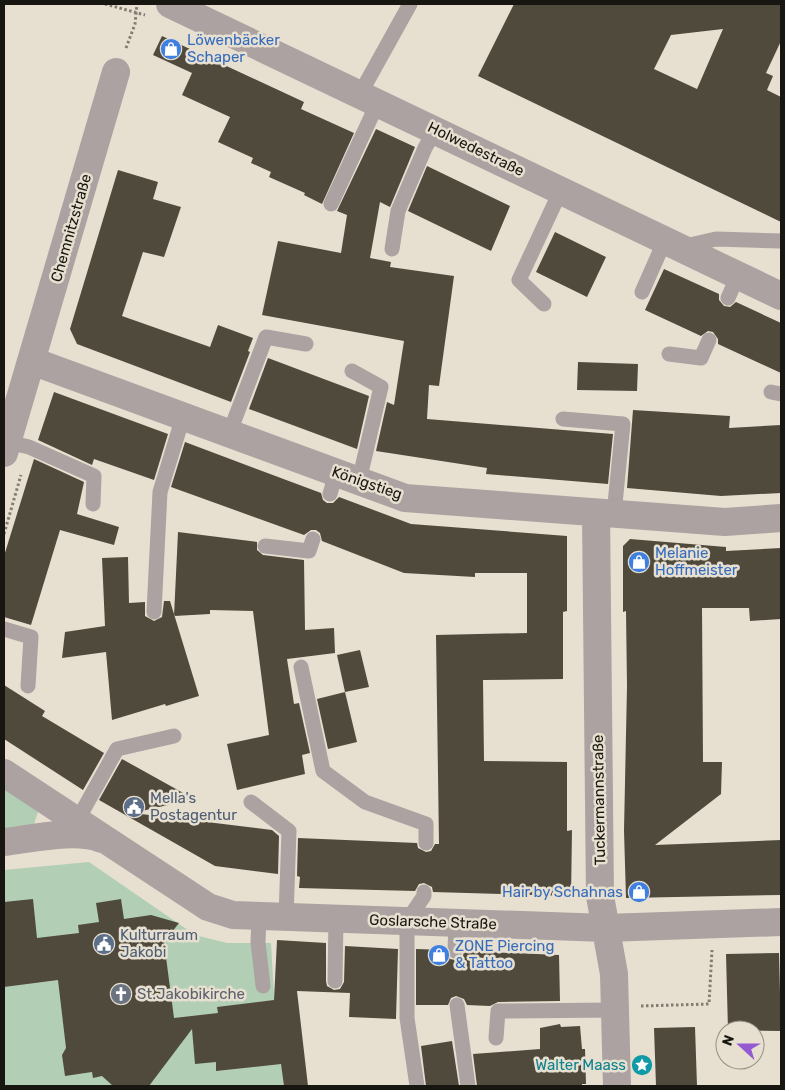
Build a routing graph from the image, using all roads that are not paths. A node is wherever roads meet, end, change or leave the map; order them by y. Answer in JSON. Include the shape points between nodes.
{"nodes":[{"id":1,"x":410,"y":4,"type":"edge"},
{"id":2,"x":179,"y":6,"type":"edge"},
{"id":3,"x":116,"y":72,"type":"road end"},
{"id":4,"x":369,"y":98,"type":"junction"},
{"id":5,"x":435,"y":130,"type":"junction"},
{"id":6,"x":561,"y":190,"type":"junction"},
{"id":7,"x":331,"y":204,"type":"dead end"},
{"id":8,"x":781,"y":241,"type":"edge"},
{"id":9,"x":673,"y":243,"type":"junction"},
{"id":10,"x":392,"y":250,"type":"dead end"},
{"id":11,"x":642,"y":292,"type":"dead end"},
{"id":12,"x":781,"y":296,"type":"edge"},
{"id":13,"x":544,"y":304,"type":"dead end"},
{"id":14,"x":709,"y":340,"type":"dead end"},
{"id":15,"x":306,"y":344,"type":"dead end"},
{"id":16,"x":668,"y":354,"type":"dead end"},
{"id":17,"x":32,"y":361,"type":"junction"},
{"id":18,"x":352,"y":370,"type":"dead end"},
{"id":19,"x":183,"y":417,"type":"junction"},
{"id":20,"x":563,"y":419,"type":"dead end"},
{"id":21,"x":229,"y":434,"type":"junction"},
{"id":22,"x":5,"y":448,"type":"edge"},
{"id":23,"x":342,"y":482,"type":"junction"},
{"id":24,"x":94,"y":504,"type":"dead end"},
{"id":25,"x":605,"y":513,"type":"junction"},
{"id":26,"x":781,"y":518,"type":"edge"},
{"id":27,"x":313,"y":539,"type":"dead end"},
{"id":28,"x":266,"y":546,"type":"dead end"},
{"id":29,"x":154,"y":612,"type":"dead end"},
{"id":30,"x":4,"y":629,"type":"edge"},
{"id":31,"x":301,"y":667,"type":"dead end"},
{"id":32,"x":28,"y":686,"type":"dead end"},
{"id":33,"x":174,"y":736,"type":"dead end"},
{"id":34,"x":4,"y":773,"type":"edge"},
{"id":35,"x":251,"y":802,"type":"dead end"},
{"id":36,"x":77,"y":820,"type":"junction"},
{"id":37,"x":105,"y":840,"type":"junction"},
{"id":38,"x":4,"y":842,"type":"edge"},
{"id":39,"x":426,"y":843,"type":"dead end"},
{"id":40,"x":424,"y":892,"type":"dead end"},
{"id":41,"x":259,"y":915,"type":"junction"},
{"id":42,"x":286,"y":916,"type":"junction"},
{"id":43,"x":336,"y":918,"type":"junction"},
{"id":44,"x":407,"y":921,"type":"junction"},
{"id":45,"x":456,"y":922,"type":"junction"},
{"id":46,"x":781,"y":922,"type":"edge"},
{"id":47,"x":606,"y":928,"type":"junction"},
{"id":48,"x":455,"y":951,"type":"dead end"},
{"id":49,"x":335,"y":982,"type":"dead end"},
{"id":50,"x":263,"y":986,"type":"dead end"},
{"id":51,"x":457,"y":1005,"type":"dead end"},
{"id":52,"x":625,"y":1008,"type":"junction"},
{"id":53,"x":496,"y":1038,"type":"dead end"},
{"id":54,"x":417,"y":1086,"type":"edge"},
{"id":55,"x":468,"y":1086,"type":"edge"},
{"id":56,"x":617,"y":1086,"type":"edge"}],
"edges":[{"from":1,"to":4,"type":"lane"},
{"from":2,"to":4,"type":"street","name":"Holwedestraße"},
{"from":3,"to":17,"type":"street","name":"Chemnitzstraße"},
{"from":4,"to":5,"type":"street","name":"Holwedestraße"},
{"from":4,"to":7,"type":"lane"},
{"from":5,"to":6,"type":"street","name":"Holwedestraße"},
{"from":5,"to":10,"type":"lane","via":[[424,148],[398,211]]},
{"from":6,"to":9,"type":"street","name":"Holwedestraße"},
{"from":6,"to":13,"type":"lane","via":[[519,280]]},
{"from":8,"to":9,"type":"lane","via":[[716,239]]},
{"from":9,"to":11,"type":"lane"},
{"from":9,"to":12,"type":"street","name":"Holwedestraße","via":[[733,286]]},
{"from":14,"to":16,"type":"lane","via":[[701,358]]},
{"from":15,"to":21,"type":"lane","via":[[266,337]]},
{"from":17,"to":19,"type":"street","name":"Königstieg"},
{"from":17,"to":22,"type":"street","name":"Chemnitzstraße"},
{"from":18,"to":23,"type":"lane","via":[[381,387]]},
{"from":19,"to":21,"type":"street","name":"Königstieg"},
{"from":19,"to":29,"type":"lane","via":[[160,492]]},
{"from":20,"to":25,"type":"lane","via":[[623,424]]},
{"from":21,"to":23,"type":"street","name":"Königstieg"},
{"from":22,"to":24,"type":"lane","via":[[29,447],[94,476]]},
{"from":23,"to":25,"type":"street","name":"Königstieg","via":[[405,498]]},
{"from":25,"to":26,"type":"street","name":"Königstieg","via":[[725,522]]},
{"from":25,"to":47,"type":"street","name":"Tuckermannstraße","via":[[600,896]]},
{"from":27,"to":28,"type":"lane","via":[[309,551]]},
{"from":30,"to":32,"type":"lane","via":[[31,637]]},
{"from":31,"to":39,"type":"lane","via":[[322,771],[365,802],[426,824]]},
{"from":33,"to":36,"type":"lane","via":[[117,749]]},
{"from":34,"to":36,"type":"street","name":"Goslarsche Straße"},
{"from":35,"to":42,"type":"lane","via":[[289,831]]},
{"from":36,"to":37,"type":"street","name":"Goslarsche Straße"},
{"from":37,"to":38,"type":"street","name":"Goslarsche Straße","via":[[92,834]]},
{"from":37,"to":41,"type":"street","name":"Goslarsche Straße","via":[[208,907],[233,914]]},
{"from":40,"to":44,"type":"lane"},
{"from":41,"to":42,"type":"street","name":"Goslarsche Straße"},
{"from":41,"to":50,"type":"lane","via":[[258,942]]},
{"from":42,"to":43,"type":"street","name":"Goslarsche Straße"},
{"from":43,"to":44,"type":"street","name":"Goslarsche Straße"},
{"from":43,"to":49,"type":"lane"},
{"from":44,"to":45,"type":"street","name":"Goslarsche Straße"},
{"from":44,"to":54,"type":"lane","via":[[407,1018]]},
{"from":45,"to":47,"type":"street","name":"Goslarsche Straße"},
{"from":45,"to":48,"type":"lane"},
{"from":46,"to":47,"type":"street","name":"Goslarsche Straße"},
{"from":47,"to":52,"type":"street","name":"Tuckermannstraße","via":[[614,974]]},
{"from":51,"to":55,"type":"lane"},
{"from":52,"to":53,"type":"lane","via":[[498,1011]]},
{"from":52,"to":56,"type":"street","name":"Tuckermannstraße"}]}
